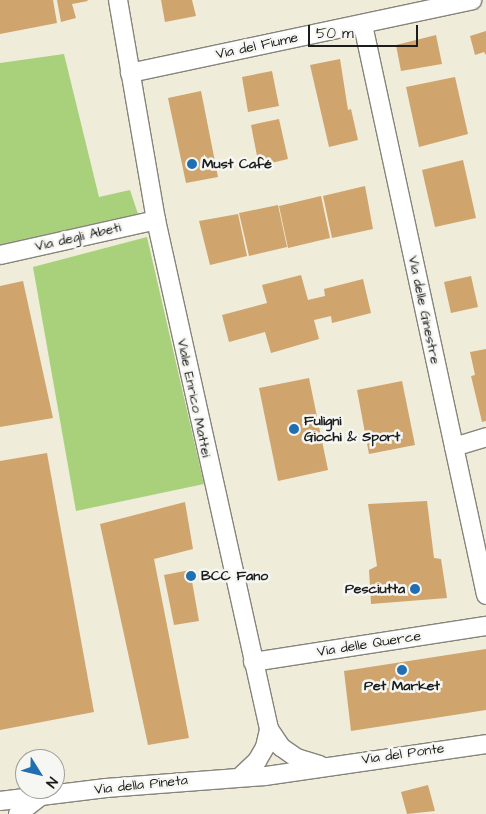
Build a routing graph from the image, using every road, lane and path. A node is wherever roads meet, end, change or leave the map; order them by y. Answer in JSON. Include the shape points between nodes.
{"nodes":[{"id":1,"x":118,"y":0,"type":"edge"},
{"id":2,"x":472,"y":0,"type":"edge"},
{"id":3,"x":362,"y":24,"type":"junction"},
{"id":4,"x":130,"y":73,"type":"junction"},
{"id":5,"x":156,"y":220,"type":"junction"},
{"id":6,"x":0,"y":255,"type":"edge"},
{"id":7,"x":486,"y":437,"type":"edge"},
{"id":8,"x":454,"y":447,"type":"junction"},
{"id":9,"x":486,"y":596,"type":"edge"},
{"id":10,"x":486,"y":626,"type":"edge"},
{"id":11,"x":253,"y":662,"type":"junction"},
{"id":12,"x":268,"y":729,"type":"junction"},
{"id":13,"x":486,"y":744,"type":"edge"},
{"id":14,"x":320,"y":765,"type":"junction"},
{"id":15,"x":242,"y":775,"type":"junction"},
{"id":16,"x":65,"y":793,"type":"edge"},
{"id":17,"x":16,"y":799,"type":"edge"},
{"id":18,"x":36,"y":799,"type":"edge"},
{"id":19,"x":0,"y":801,"type":"edge"},
{"id":20,"x":0,"y":810,"type":"edge"},
{"id":21,"x":4,"y":814,"type":"edge"},
{"id":22,"x":18,"y":814,"type":"edge"}],
"edges":[{"from":1,"to":4,"type":"street","name":"Viale Enrico Mattei"},
{"from":2,"to":3,"type":"street","name":"Via del Fiume"},
{"from":3,"to":4,"type":"street","name":"Via del Fiume"},
{"from":3,"to":8,"type":"street","name":"Via delle Ginestre"},
{"from":4,"to":5,"type":"street","name":"Viale Enrico Mattei"},
{"from":5,"to":6,"type":"street","name":"Via degli Abeti"},
{"from":5,"to":11,"type":"street","name":"Viale Enrico Mattei"},
{"from":7,"to":8,"type":"street"},
{"from":8,"to":9,"type":"street","name":"Via delle Ginestre"},
{"from":10,"to":11,"type":"street","name":"Via delle Querce"},
{"from":11,"to":12,"type":"street","name":"Viale Enrico Mattei"},
{"from":12,"to":14,"type":"street","name":"Viale Enrico Mattei","via":[[281,747],[297,758]]},
{"from":12,"to":15,"type":"street","via":[[265,747],[257,761]]},
{"from":13,"to":14,"type":"street","name":"Via del Ponte"},
{"from":14,"to":15,"type":"street","name":"Via della Pineta","via":[[265,776]]},
{"from":15,"to":16,"type":"street","name":"Via della Pineta"},
{"from":17,"to":19,"type":"street","name":"Via della Pineta"},
{"from":18,"to":22,"type":"street"},
{"from":20,"to":21,"type":"street"}]}
